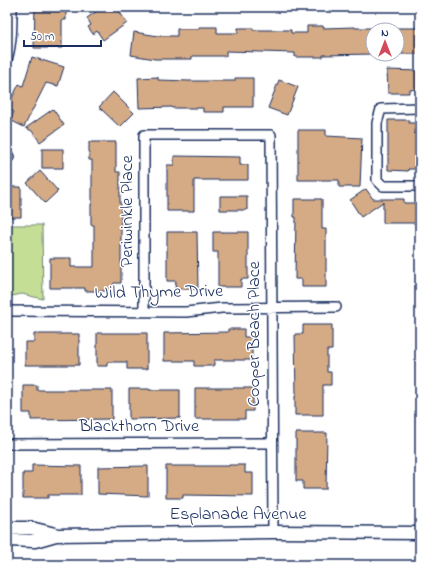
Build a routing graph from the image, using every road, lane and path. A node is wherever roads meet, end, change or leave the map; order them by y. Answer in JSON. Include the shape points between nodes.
{"nodes":[{"id":1,"x":12,"y":7,"type":"edge"},
{"id":2,"x":7,"y":60,"type":"edge"},
{"id":3,"x":420,"y":108,"type":"edge"},
{"id":4,"x":144,"y":135,"type":"joint"},
{"id":5,"x":420,"y":186,"type":"edge"},
{"id":6,"x":271,"y":307,"type":"junction"},
{"id":7,"x":336,"y":307,"type":"dead end"},
{"id":8,"x":7,"y":311,"type":"edge"},
{"id":9,"x":144,"y":311,"type":"junction"},
{"id":10,"x":272,"y":443,"type":"junction"},
{"id":11,"x":7,"y":444,"type":"edge"},
{"id":12,"x":7,"y":528,"type":"edge"},
{"id":13,"x":272,"y":532,"type":"junction"},
{"id":14,"x":420,"y":533,"type":"edge"},
{"id":15,"x":56,"y":535,"type":"junction"},
{"id":16,"x":7,"y":540,"type":"edge"}],
"edges":[{"from":1,"to":2,"type":"street"},
{"from":3,"to":5,"type":"street","via":[[381,109],[376,123],[377,180],[383,186]]},
{"from":4,"to":6,"type":"street","name":"Cooper Beach Place","via":[[271,134]]},
{"from":4,"to":9,"type":"street","name":"Periwinkle Place"},
{"from":6,"to":7,"type":"street","name":"Wild Thyme Drive"},
{"from":6,"to":9,"type":"street","name":"Wild Thyme Drive","via":[[186,312]]},
{"from":6,"to":10,"type":"street","name":"Cooper Beach Place"},
{"from":8,"to":9,"type":"street","name":"Wild Thyme Drive"},
{"from":10,"to":11,"type":"street","name":"Blackthorn Drive"},
{"from":10,"to":13,"type":"street","name":"Cooper Beach Place"},
{"from":12,"to":15,"type":"main road","name":"Esplanade Avenue","via":[[31,528]]},
{"from":13,"to":14,"type":"main road","name":"Esplanade Avenue"},
{"from":13,"to":15,"type":"main road","name":"Esplanade Avenue"},
{"from":15,"to":16,"type":"main road","name":"Esplanade Avenue","via":[[35,540]]}]}
